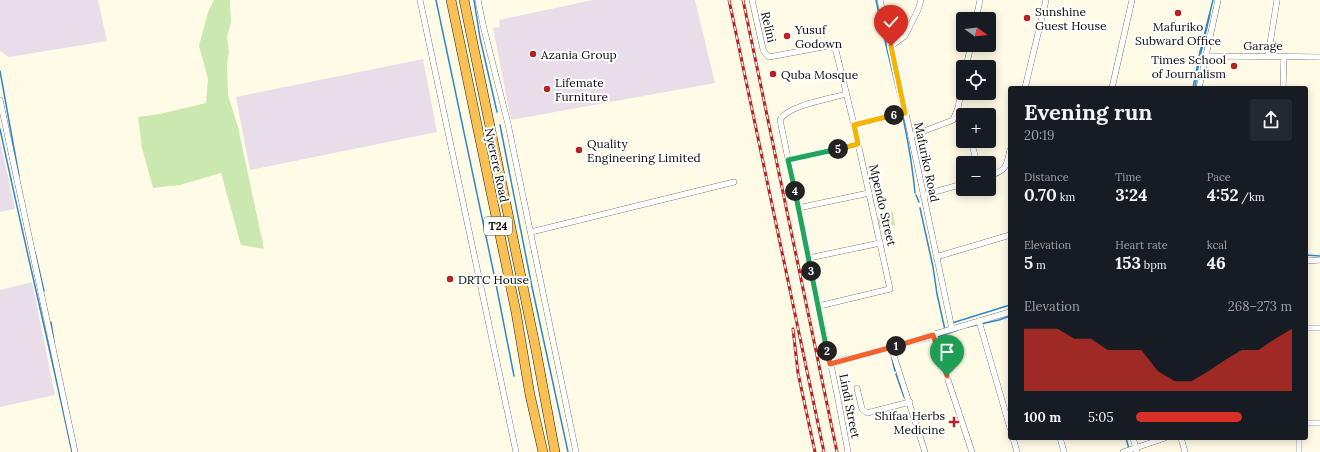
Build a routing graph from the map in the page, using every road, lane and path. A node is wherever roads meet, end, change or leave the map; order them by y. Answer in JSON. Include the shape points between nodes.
{"nodes":[{"id":1,"x":420,"y":0,"type":"edge"},
{"id":2,"x":451,"y":0,"type":"edge"},
{"id":3,"x":464,"y":0,"type":"edge"},
{"id":4,"x":478,"y":0,"type":"edge"},
{"id":5,"x":752,"y":0,"type":"edge"},
{"id":6,"x":880,"y":0,"type":"edge"},
{"id":7,"x":920,"y":0,"type":"edge"},
{"id":8,"x":980,"y":0,"type":"edge"},
{"id":9,"x":1046,"y":0,"type":"edge"},
{"id":10,"x":1132,"y":0,"type":"edge"},
{"id":11,"x":1218,"y":0,"type":"edge"},
{"id":12,"x":1277,"y":0,"type":"edge"},
{"id":13,"x":977,"y":12,"type":"edge"},
{"id":14,"x":891,"y":46,"type":"junction"},
{"id":15,"x":1206,"y":56,"type":"junction"},
{"id":16,"x":1268,"y":56,"type":"junction"},
{"id":17,"x":1284,"y":56,"type":"junction"},
{"id":18,"x":769,"y":57,"type":"joint"},
{"id":19,"x":1320,"y":57,"type":"edge"},
{"id":20,"x":1025,"y":86,"type":"edge"},
{"id":21,"x":1112,"y":86,"type":"edge"},
{"id":22,"x":1199,"y":86,"type":"edge"},
{"id":23,"x":1283,"y":86,"type":"edge"},
{"id":24,"x":846,"y":94,"type":"junction"},
{"id":25,"x":0,"y":100,"type":"edge"},
{"id":26,"x":960,"y":100,"type":"edge"},
{"id":27,"x":905,"y":113,"type":"junction"},
{"id":28,"x":854,"y":125,"type":"junction"},
{"id":29,"x":911,"y":136,"type":"junction"},
{"id":30,"x":858,"y":144,"type":"junction"},
{"id":31,"x":1008,"y":158,"type":"edge"},
{"id":32,"x":788,"y":160,"type":"junction"},
{"id":33,"x":996,"y":173,"type":"edge"},
{"id":34,"x":734,"y":182,"type":"dead end"},
{"id":35,"x":956,"y":186,"type":"edge"},
{"id":36,"x":869,"y":193,"type":"junction"},
{"id":37,"x":923,"y":195,"type":"junction"},
{"id":38,"x":798,"y":208,"type":"junction"},
{"id":39,"x":531,"y":232,"type":"junction"},
{"id":40,"x":1008,"y":236,"type":"edge"},
{"id":41,"x":880,"y":243,"type":"junction"},
{"id":42,"x":809,"y":258,"type":"junction"},
{"id":43,"x":936,"y":258,"type":"junction"},
{"id":44,"x":1320,"y":260,"type":"edge"},
{"id":45,"x":1308,"y":261,"type":"edge"},
{"id":46,"x":819,"y":306,"type":"junction"},
{"id":47,"x":1008,"y":313,"type":"edge"},
{"id":48,"x":979,"y":321,"type":"junction"},
{"id":49,"x":1308,"y":328,"type":"edge"},
{"id":50,"x":1320,"y":328,"type":"edge"},
{"id":51,"x":952,"y":329,"type":"junction"},
{"id":52,"x":933,"y":335,"type":"junction"},
{"id":53,"x":891,"y":347,"type":"junction"},
{"id":54,"x":830,"y":364,"type":"junction"},
{"id":55,"x":857,"y":388,"type":"dead end"},
{"id":56,"x":910,"y":402,"type":"junction"},
{"id":57,"x":1008,"y":421,"type":"edge"},
{"id":58,"x":1308,"y":423,"type":"edge"},
{"id":59,"x":1320,"y":423,"type":"edge"},
{"id":60,"x":1014,"y":440,"type":"edge"},
{"id":61,"x":1061,"y":440,"type":"edge"},
{"id":62,"x":1134,"y":440,"type":"edge"},
{"id":63,"x":1160,"y":440,"type":"edge"},
{"id":64,"x":1182,"y":440,"type":"edge"},
{"id":65,"x":1299,"y":440,"type":"edge"},
{"id":66,"x":1137,"y":450,"type":"edge"},
{"id":67,"x":76,"y":452,"type":"edge"},
{"id":68,"x":516,"y":452,"type":"edge"},
{"id":69,"x":543,"y":452,"type":"edge"},
{"id":70,"x":555,"y":452,"type":"edge"},
{"id":71,"x":576,"y":452,"type":"edge"},
{"id":72,"x":848,"y":452,"type":"edge"},
{"id":73,"x":925,"y":452,"type":"edge"},
{"id":74,"x":972,"y":452,"type":"edge"},
{"id":75,"x":1017,"y":452,"type":"edge"},
{"id":76,"x":1064,"y":452,"type":"edge"},
{"id":77,"x":1123,"y":452,"type":"edge"},
{"id":78,"x":1185,"y":452,"type":"edge"},
{"id":79,"x":1299,"y":452,"type":"edge"}],
"edges":[{"from":1,"to":68,"type":"street"},
{"from":2,"to":69,"type":"highway","name":"Nyerere Road","number":"T24"},
{"from":3,"to":70,"type":"highway","name":"Nyerere Road","number":"T24"},
{"from":4,"to":39,"type":"street"},
{"from":5,"to":18,"type":"street","name":"Relini","via":[[763,49]]},
{"from":6,"to":14,"type":"street","name":"Mafuriko Road"},
{"from":7,"to":14,"type":"street","via":[[918,10],[904,36]]},
{"from":8,"to":13,"type":"street"},
{"from":9,"to":20,"type":"street"},
{"from":10,"to":21,"type":"street"},
{"from":11,"to":15,"type":"street"},
{"from":12,"to":16,"type":"street"},
{"from":14,"to":27,"type":"street","name":"Mafuriko Road"},
{"from":15,"to":16,"type":"street","name":"Garage"},
{"from":15,"to":22,"type":"street"},
{"from":16,"to":17,"type":"street","name":"Garage"},
{"from":17,"to":19,"type":"street","name":"Garage"},
{"from":17,"to":23,"type":"street"},
{"from":18,"to":24,"type":"street","name":"Mpendo Street","via":[[832,46],[836,51]]},
{"from":24,"to":28,"type":"street","name":"Mpendo Street"},
{"from":24,"to":32,"type":"street","name":"Lindi Street","via":[[798,107],[782,117],[780,120]]},
{"from":25,"to":67,"type":"street"},
{"from":26,"to":29,"type":"street","via":[[953,120]]},
{"from":27,"to":28,"type":"street"},
{"from":27,"to":29,"type":"street","name":"Mafuriko Road"},
{"from":28,"to":30,"type":"street","name":"Mpendo Street"},
{"from":29,"to":37,"type":"street","name":"Mafuriko Road"},
{"from":30,"to":32,"type":"street"},
{"from":30,"to":36,"type":"street","name":"Mpendo Street"},
{"from":31,"to":33,"type":"street","via":[[1006,166]]},
{"from":32,"to":38,"type":"street","name":"Lindi Street"},
{"from":34,"to":39,"type":"street"},
{"from":35,"to":37,"type":"street"},
{"from":36,"to":38,"type":"street"},
{"from":36,"to":41,"type":"street","name":"Mpendo Street"},
{"from":37,"to":43,"type":"street","name":"Mafuriko Road"},
{"from":38,"to":42,"type":"street","name":"Lindi Street"},
{"from":39,"to":71,"type":"street"},
{"from":40,"to":43,"type":"street"},
{"from":41,"to":42,"type":"street"},
{"from":41,"to":46,"type":"street","name":"Mpendo Street","via":[[890,289]]},
{"from":42,"to":46,"type":"street","name":"Lindi Street"},
{"from":43,"to":51,"type":"street","name":"Mafuriko Road"},
{"from":44,"to":45,"type":"street"},
{"from":46,"to":54,"type":"street","name":"Lindi Street"},
{"from":47,"to":48,"type":"street"},
{"from":48,"to":51,"type":"street"},
{"from":48,"to":57,"type":"street"},
{"from":49,"to":50,"type":"street"},
{"from":51,"to":52,"type":"street"},
{"from":52,"to":53,"type":"street"},
{"from":52,"to":74,"type":"street"},
{"from":53,"to":54,"type":"street"},
{"from":53,"to":56,"type":"street"},
{"from":54,"to":72,"type":"street","name":"Lindi Street"},
{"from":55,"to":56,"type":"street","via":[[862,409],[867,413]]},
{"from":56,"to":73,"type":"street"},
{"from":58,"to":59,"type":"street"},
{"from":60,"to":75,"type":"street"},
{"from":61,"to":76,"type":"street"},
{"from":62,"to":66,"type":"street"},
{"from":63,"to":66,"type":"street"},
{"from":64,"to":78,"type":"street"},
{"from":65,"to":79,"type":"street"},
{"from":66,"to":77,"type":"street"}]}
